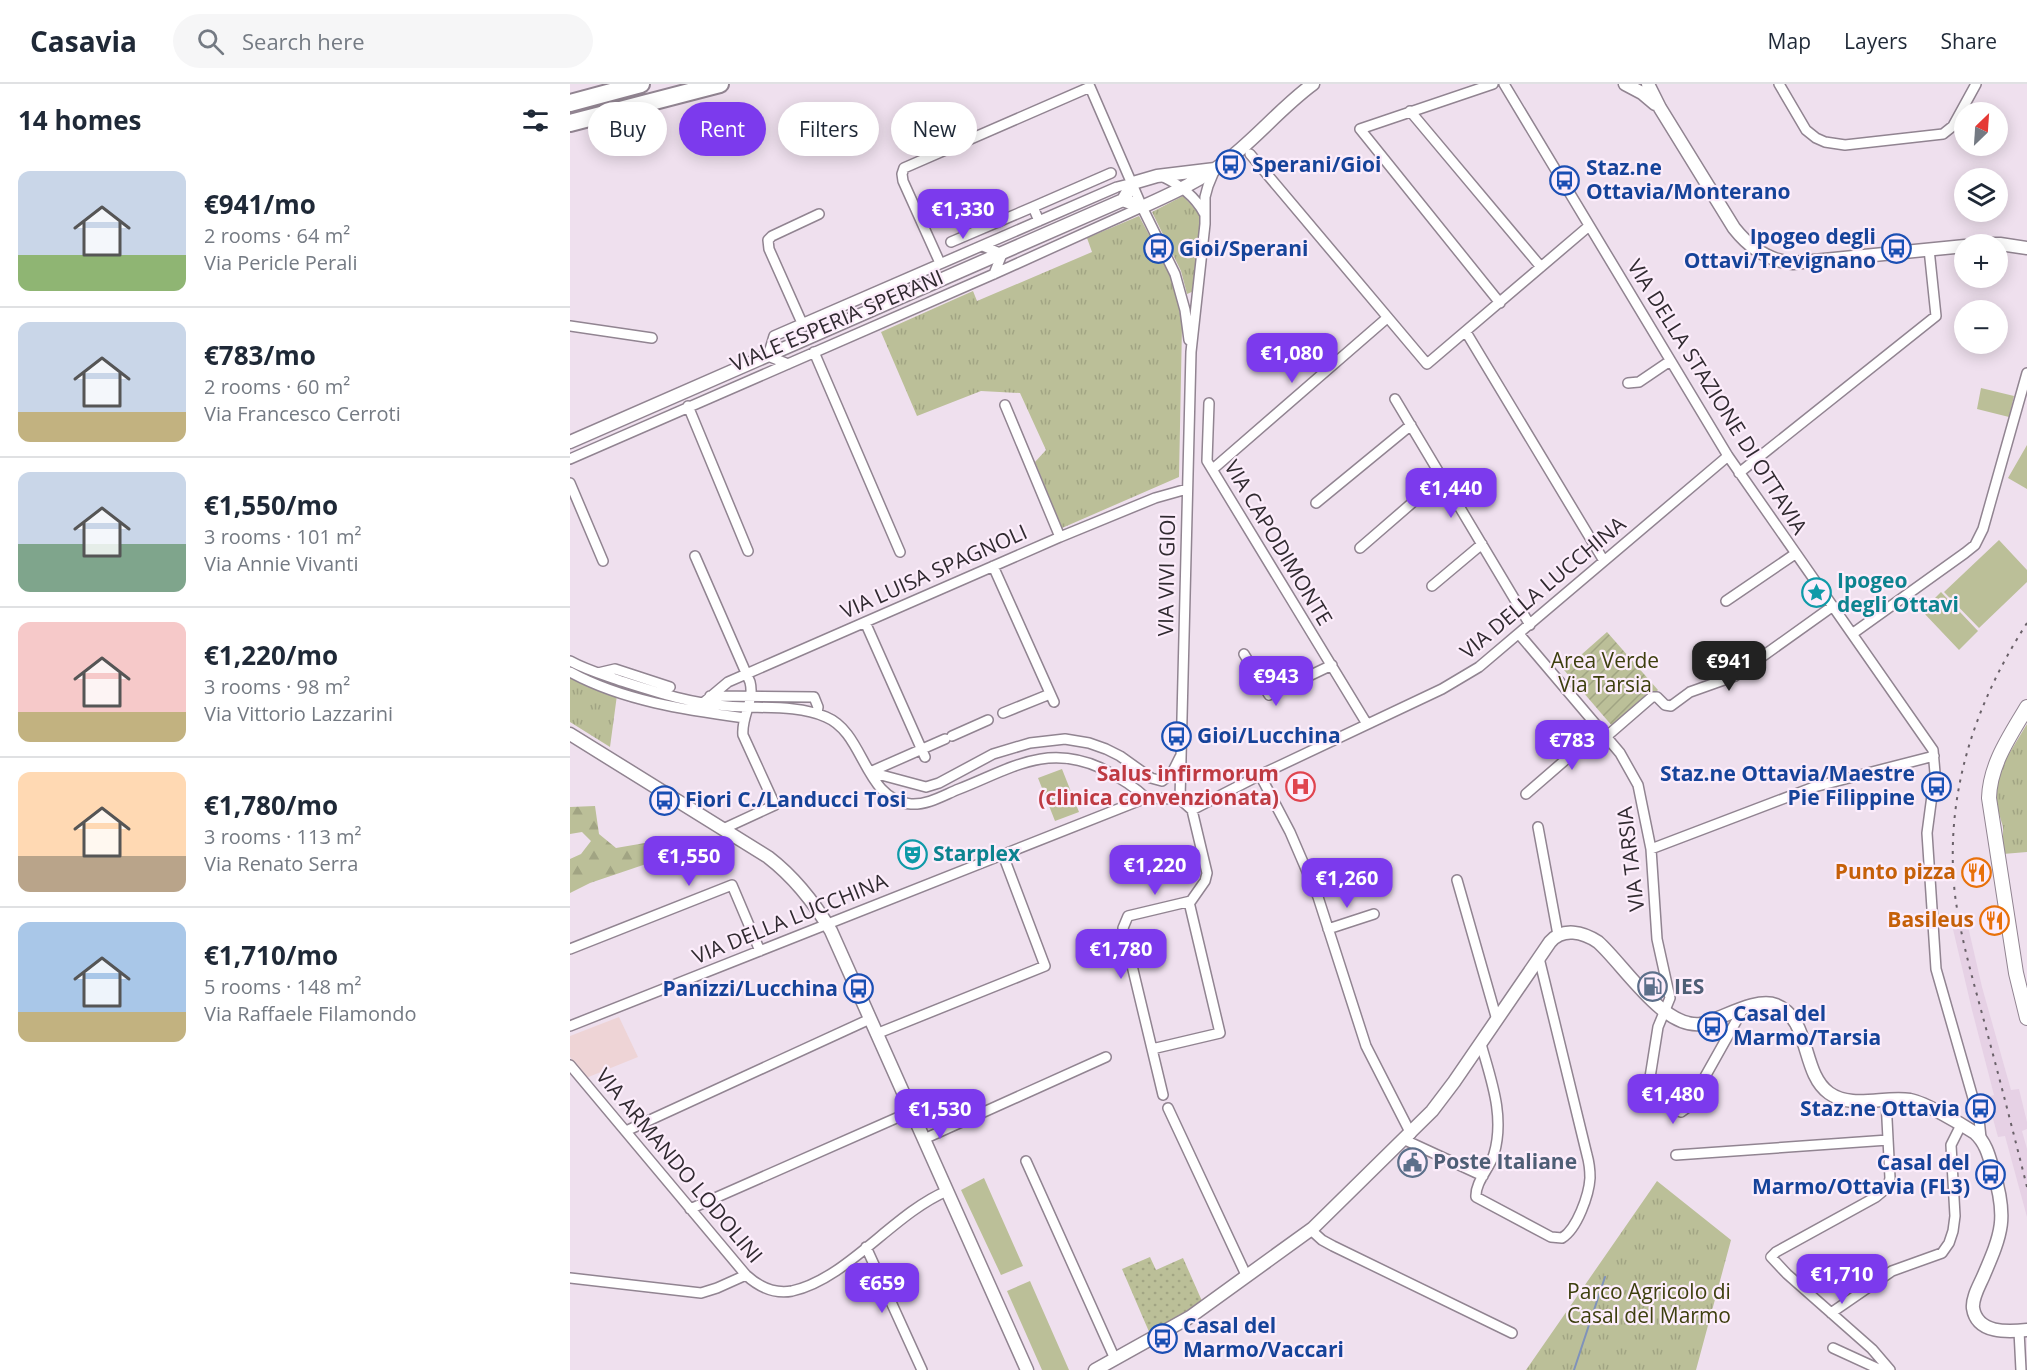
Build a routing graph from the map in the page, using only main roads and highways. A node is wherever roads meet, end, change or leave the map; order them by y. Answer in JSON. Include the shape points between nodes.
{"nodes":[{"id":1,"x":641,"y":84,"type":"edge"},
{"id":2,"x":720,"y":84,"type":"edge"},
{"id":3,"x":570,"y":103,"type":"edge"},
{"id":4,"x":570,"y":123,"type":"edge"},
{"id":5,"x":2027,"y":707,"type":"edge"},
{"id":6,"x":2022,"y":983,"type":"edge"},
{"id":7,"x":2027,"y":1018,"type":"edge"}],
"edges":[{"from":1,"to":3,"type":"highway"},
{"from":2,"to":4,"type":"highway"},
{"from":5,"to":6,"type":"main road","via":[[1996,762],[1989,792]]},
{"from":6,"to":7,"type":"main road"}]}
